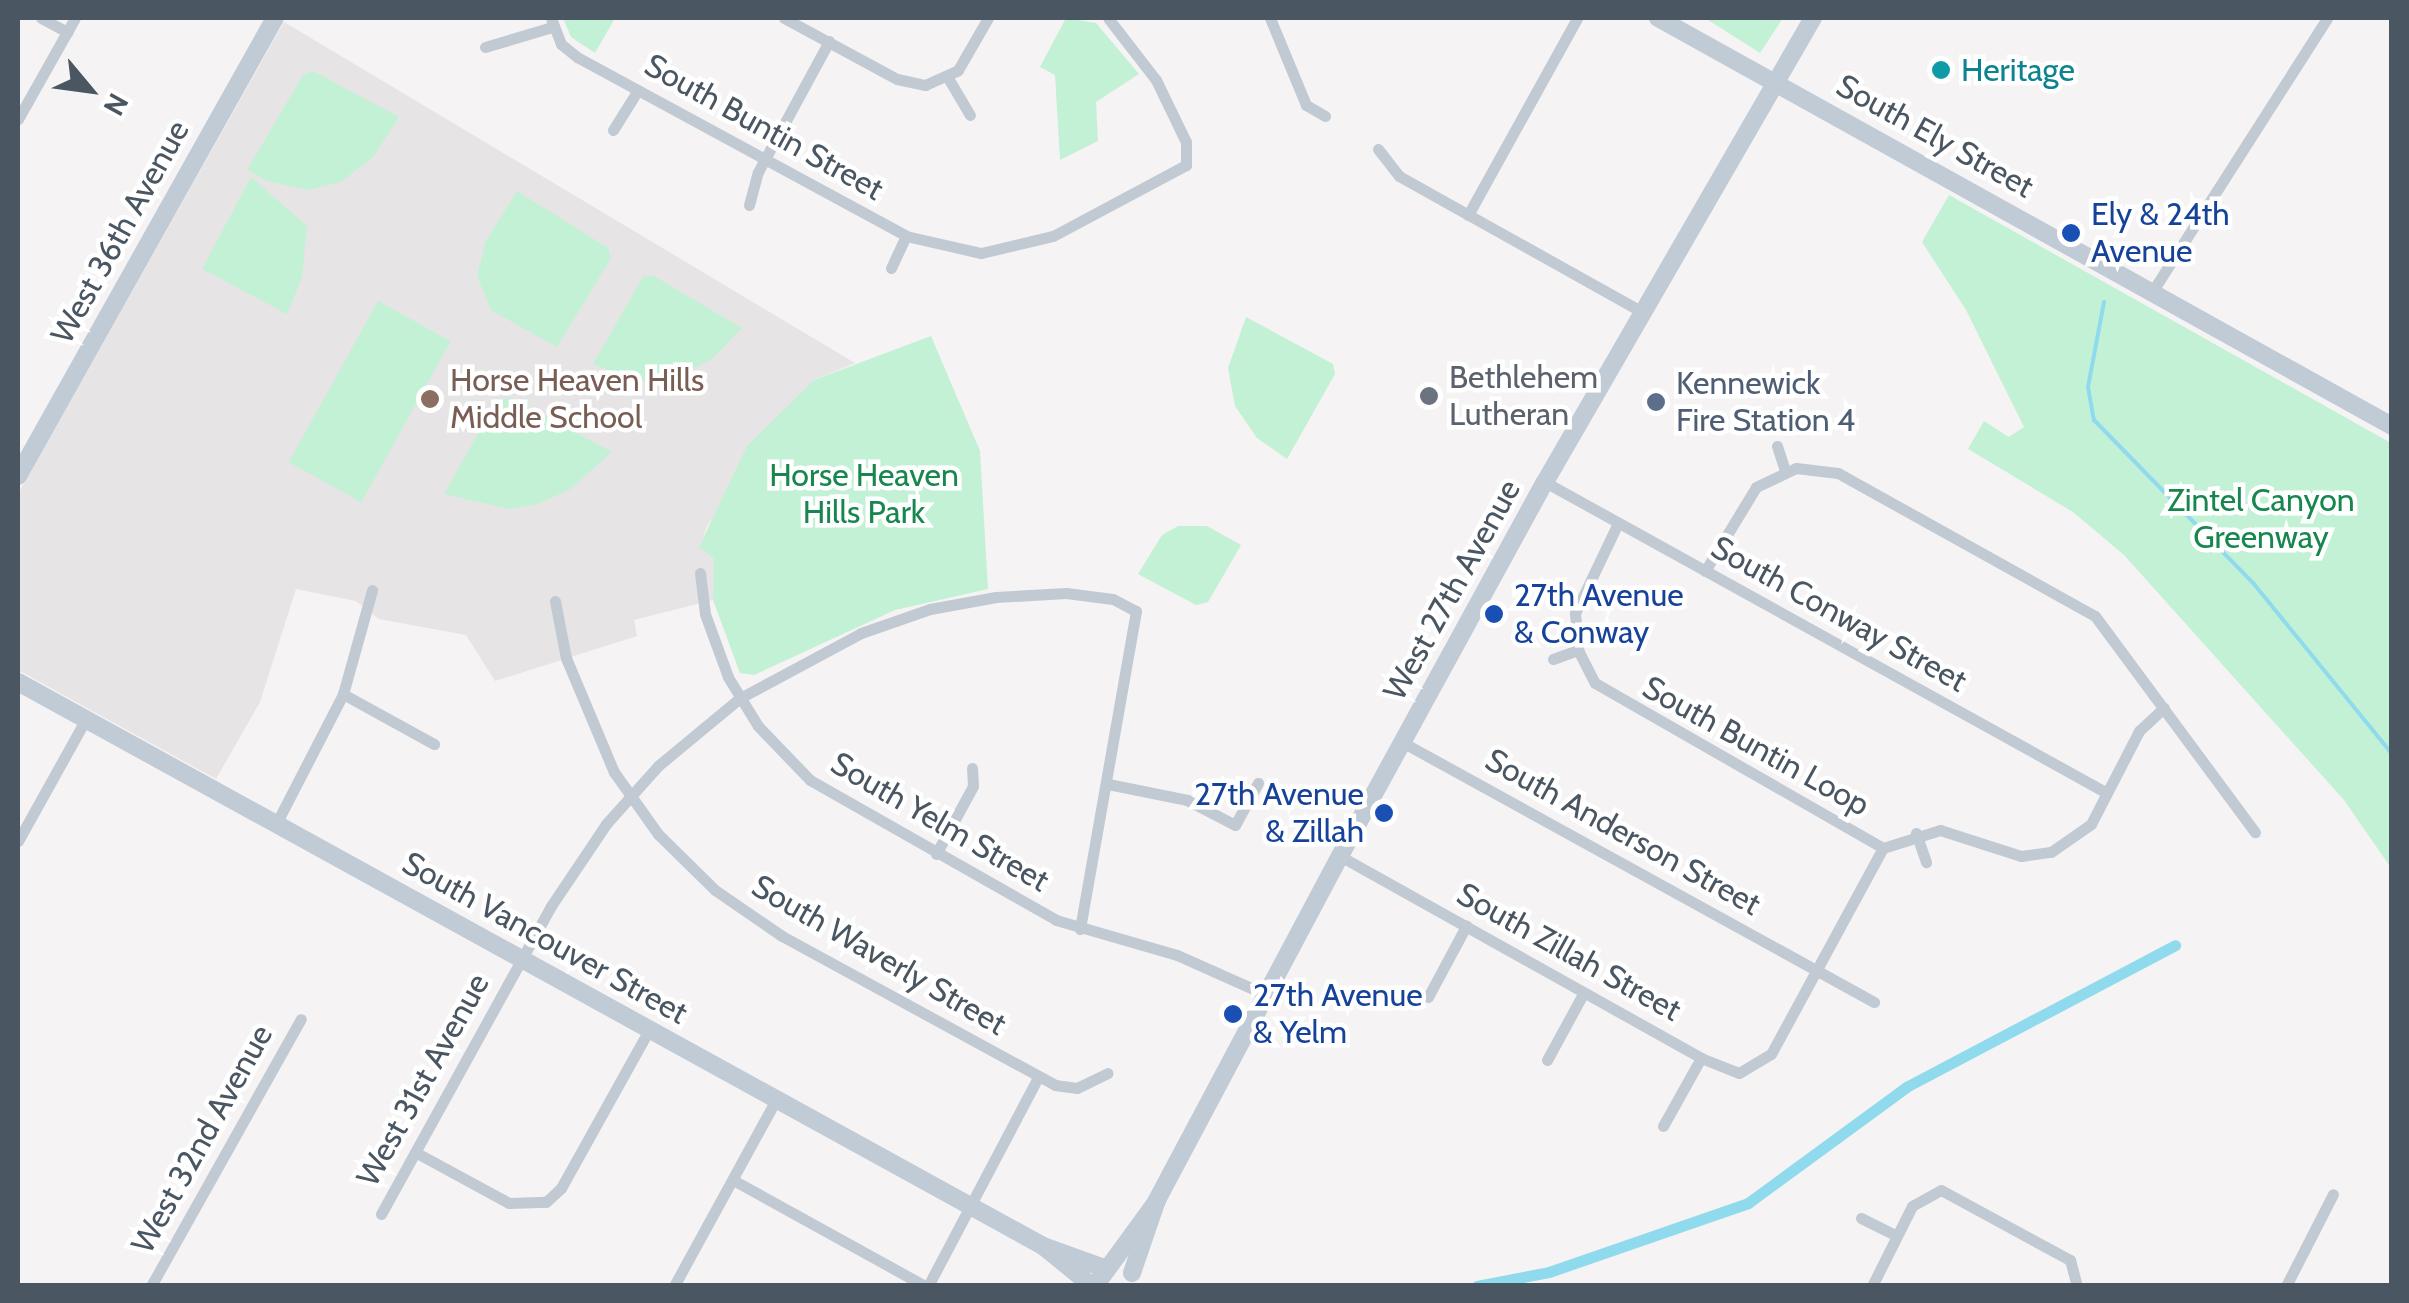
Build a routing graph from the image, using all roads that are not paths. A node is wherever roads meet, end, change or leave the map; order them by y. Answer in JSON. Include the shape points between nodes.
{"nodes":[{"id":1,"x":41,"y":18,"type":"edge"},
{"id":2,"x":75,"y":18,"type":"edge"},
{"id":3,"x":275,"y":18,"type":"edge"},
{"id":4,"x":784,"y":18,"type":"edge"},
{"id":5,"x":988,"y":18,"type":"edge"},
{"id":6,"x":1108,"y":18,"type":"edge"},
{"id":7,"x":1270,"y":18,"type":"edge"},
{"id":8,"x":1577,"y":18,"type":"edge"},
{"id":9,"x":1658,"y":18,"type":"edge"},
{"id":10,"x":1813,"y":18,"type":"edge"},
{"id":11,"x":2327,"y":18,"type":"edge"},
{"id":12,"x":552,"y":22,"type":"edge"},
{"id":13,"x":67,"y":32,"type":"junction"},
{"id":14,"x":829,"y":41,"type":"junction"},
{"id":15,"x":485,"y":47,"type":"dead end"},
{"id":16,"x":948,"y":78,"type":"junction"},
{"id":17,"x":1774,"y":81,"type":"junction"},
{"id":18,"x":638,"y":90,"type":"junction"},
{"id":19,"x":970,"y":115,"type":"dead end"},
{"id":20,"x":1325,"y":116,"type":"dead end"},
{"id":21,"x":18,"y":119,"type":"edge"},
{"id":22,"x":613,"y":130,"type":"dead end"},
{"id":23,"x":1378,"y":149,"type":"dead end"},
{"id":24,"x":764,"y":159,"type":"junction"},
{"id":25,"x":748,"y":206,"type":"dead end"},
{"id":26,"x":1468,"y":215,"type":"junction"},
{"id":27,"x":906,"y":236,"type":"junction"},
{"id":28,"x":891,"y":268,"type":"dead end"},
{"id":29,"x":2152,"y":292,"type":"junction"},
{"id":30,"x":1642,"y":312,"type":"junction"},
{"id":31,"x":2392,"y":426,"type":"edge"},
{"id":32,"x":1777,"y":446,"type":"dead end"},
{"id":33,"x":1785,"y":471,"type":"junction"},
{"id":34,"x":18,"y":476,"type":"edge"},
{"id":35,"x":1545,"y":482,"type":"junction"},
{"id":36,"x":1618,"y":523,"type":"junction"},
{"id":37,"x":1705,"y":571,"type":"junction"},
{"id":38,"x":700,"y":573,"type":"dead end"},
{"id":39,"x":372,"y":590,"type":"dead end"},
{"id":40,"x":555,"y":601,"type":"dead end"},
{"id":41,"x":1578,"y":650,"type":"junction"},
{"id":42,"x":1553,"y":659,"type":"dead end"},
{"id":43,"x":18,"y":682,"type":"edge"},
{"id":44,"x":343,"y":694,"type":"junction"},
{"id":45,"x":740,"y":698,"type":"junction"},
{"id":46,"x":2164,"y":708,"type":"junction"},
{"id":47,"x":86,"y":719,"type":"junction"},
{"id":48,"x":1402,"y":742,"type":"junction"},
{"id":49,"x":434,"y":744,"type":"dead end"},
{"id":50,"x":972,"y":768,"type":"dead end"},
{"id":51,"x":1258,"y":783,"type":"dead end"},
{"id":52,"x":1108,"y":784,"type":"junction"},
{"id":53,"x":2107,"y":794,"type":"junction"},
{"id":54,"x":629,"y":796,"type":"junction"},
{"id":55,"x":276,"y":824,"type":"junction"},
{"id":56,"x":2255,"y":832,"type":"dead end"},
{"id":57,"x":1916,"y":833,"type":"junction"},
{"id":58,"x":18,"y":842,"type":"edge"},
{"id":59,"x":1883,"y":848,"type":"junction"},
{"id":60,"x":936,"y":854,"type":"junction"},
{"id":61,"x":1340,"y":856,"type":"junction"},
{"id":62,"x":1926,"y":862,"type":"dead end"},
{"id":63,"x":1466,"y":926,"type":"junction"},
{"id":64,"x":1080,"y":929,"type":"junction"},
{"id":65,"x":521,"y":959,"type":"junction"},
{"id":66,"x":1817,"y":970,"type":"junction"},
{"id":67,"x":1584,"y":992,"type":"junction"},
{"id":68,"x":1267,"y":995,"type":"junction"},
{"id":69,"x":1428,"y":997,"type":"dead end"},
{"id":70,"x":1874,"y":1002,"type":"dead end"},
{"id":71,"x":300,"y":1019,"type":"dead end"},
{"id":72,"x":649,"y":1030,"type":"junction"},
{"id":73,"x":1701,"y":1058,"type":"junction"},
{"id":74,"x":1547,"y":1060,"type":"dead end"},
{"id":75,"x":1108,"y":1073,"type":"dead end"},
{"id":76,"x":1038,"y":1077,"type":"junction"},
{"id":77,"x":776,"y":1100,"type":"junction"},
{"id":78,"x":1663,"y":1126,"type":"dead end"},
{"id":79,"x":415,"y":1152,"type":"junction"},
{"id":80,"x":733,"y":1180,"type":"junction"},
{"id":81,"x":2333,"y":1194,"type":"dead end"},
{"id":82,"x":1158,"y":1200,"type":"junction"},
{"id":83,"x":967,"y":1205,"type":"junction"},
{"id":84,"x":380,"y":1214,"type":"dead end"},
{"id":85,"x":1861,"y":1218,"type":"dead end"},
{"id":86,"x":1896,"y":1236,"type":"junction"},
{"id":87,"x":1043,"y":1246,"type":"junction"},
{"id":88,"x":1106,"y":1267,"type":"junction"},
{"id":89,"x":2077,"y":1281,"type":"edge"},
{"id":90,"x":1135,"y":1282,"type":"edge"},
{"id":91,"x":151,"y":1286,"type":"edge"},
{"id":92,"x":674,"y":1286,"type":"edge"},
{"id":93,"x":926,"y":1286,"type":"edge"},
{"id":94,"x":1093,"y":1286,"type":"edge"},
{"id":95,"x":1872,"y":1286,"type":"edge"},
{"id":96,"x":2286,"y":1286,"type":"edge"}],
"edges":[{"from":1,"to":13,"type":"street"},
{"from":2,"to":13,"type":"street"},
{"from":3,"to":34,"type":"street","name":"West 36th Avenue"},
{"from":4,"to":14,"type":"street"},
{"from":5,"to":16,"type":"street"},
{"from":6,"to":27,"type":"street","name":"South Buntin Street","via":[[1156,80],[1186,142],[1186,166],[1034,244],[965,252]]},
{"from":7,"to":20,"type":"street","via":[[1306,105]]},
{"from":8,"to":26,"type":"street"},
{"from":9,"to":17,"type":"street","name":"South Ely Street"},
{"from":10,"to":17,"type":"street","name":"West 27th Avenue"},
{"from":11,"to":29,"type":"street"},
{"from":12,"to":15,"type":"street"},
{"from":12,"to":18,"type":"street","name":"South Buntin Street","via":[[568,51]]},
{"from":13,"to":21,"type":"street"},
{"from":14,"to":16,"type":"street","via":[[909,83]]},
{"from":14,"to":24,"type":"street"},
{"from":16,"to":19,"type":"street"},
{"from":17,"to":29,"type":"street","name":"South Ely Street"},
{"from":17,"to":30,"type":"street","name":"West 27th Avenue"},
{"from":18,"to":22,"type":"street"},
{"from":18,"to":24,"type":"street","name":"South Buntin Street"},
{"from":23,"to":26,"type":"street","via":[[1398,176]]},
{"from":24,"to":25,"type":"street"},
{"from":24,"to":27,"type":"street","name":"South Buntin Street"},
{"from":26,"to":30,"type":"street"},
{"from":27,"to":28,"type":"street"},
{"from":29,"to":31,"type":"street","name":"South Ely Street"},
{"from":30,"to":35,"type":"street","name":"West 27th Avenue"},
{"from":32,"to":33,"type":"street"},
{"from":33,"to":37,"type":"street","via":[[1744,499]]},
{"from":33,"to":46,"type":"street","via":[[1807,466],[1838,472],[2079,602]]},
{"from":35,"to":36,"type":"street","name":"South Conway Street"},
{"from":35,"to":48,"type":"street","name":"West 27th Avenue"},
{"from":36,"to":37,"type":"street","name":"South Conway Street"},
{"from":36,"to":41,"type":"street","via":[[1575,614]]},
{"from":37,"to":53,"type":"street","name":"South Conway Street"},
{"from":38,"to":45,"type":"street","name":"South Yelm Street","via":[[710,631]]},
{"from":39,"to":44,"type":"street"},
{"from":40,"to":54,"type":"street","name":"South Waverly Street","via":[[586,718]]},
{"from":41,"to":42,"type":"street"},
{"from":41,"to":59,"type":"street","name":"South Buntin Loop","via":[[1608,695]]},
{"from":43,"to":47,"type":"street","name":"South Vancouver Street"},
{"from":44,"to":49,"type":"street"},
{"from":44,"to":55,"type":"street"},
{"from":45,"to":52,"type":"street","via":[[831,646],[930,609],[1066,593],[1114,600],[1136,610]]},
{"from":45,"to":54,"type":"street","name":"West 31st Avenue"},
{"from":45,"to":60,"type":"street","name":"South Yelm Street","via":[[772,744],[810,780]]},
{"from":46,"to":53,"type":"street","name":"South Buntin Loop","via":[[2140,731]]},
{"from":46,"to":56,"type":"street"},
{"from":47,"to":55,"type":"street","name":"South Vancouver Street"},
{"from":47,"to":58,"type":"street"},
{"from":48,"to":61,"type":"street","name":"West 27th Avenue"},
{"from":48,"to":66,"type":"street","name":"South Anderson Street"},
{"from":50,"to":60,"type":"street","via":[[973,786]]},
{"from":51,"to":52,"type":"street","via":[[1235,824],[1187,800]]},
{"from":52,"to":64,"type":"street"},
{"from":53,"to":57,"type":"street","name":"South Buntin Loop","via":[[2080,834],[2037,855],[2004,852],[1955,831]]},
{"from":54,"to":65,"type":"street","name":"West 31st Avenue","via":[[584,854]]},
{"from":54,"to":76,"type":"street","name":"South Waverly Street","via":[[676,854],[738,908]]},
{"from":55,"to":65,"type":"street","name":"South Vancouver Street"},
{"from":57,"to":59,"type":"street","name":"South Buntin Loop"},
{"from":57,"to":62,"type":"street"},
{"from":59,"to":66,"type":"street"},
{"from":60,"to":64,"type":"street","name":"South Yelm Street"},
{"from":61,"to":63,"type":"street","name":"South Zillah Street"},
{"from":61,"to":68,"type":"street","name":"West 27th Avenue"},
{"from":63,"to":67,"type":"street","name":"South Zillah Street"},
{"from":63,"to":69,"type":"street"},
{"from":64,"to":68,"type":"street","name":"South Yelm Street","via":[[1177,955]]},
{"from":65,"to":72,"type":"street","name":"South Vancouver Street"},
{"from":65,"to":79,"type":"street","name":"West 31st Avenue"},
{"from":66,"to":70,"type":"street","name":"South Anderson Street"},
{"from":66,"to":73,"type":"street","name":"South Zillah Street","via":[[1771,1054],[1739,1073]]},
{"from":67,"to":73,"type":"street","name":"South Zillah Street"},
{"from":67,"to":74,"type":"street"},
{"from":68,"to":82,"type":"street","name":"West 27th Avenue"},
{"from":71,"to":91,"type":"street","name":"West 32nd Avenue"},
{"from":72,"to":77,"type":"street","name":"South Vancouver Street"},
{"from":72,"to":79,"type":"street","via":[[561,1188],[537,1206],[509,1204]]},
{"from":73,"to":78,"type":"street"},
{"from":75,"to":76,"type":"street","name":"South Waverly Street","via":[[1077,1088]]},
{"from":76,"to":83,"type":"street"},
{"from":77,"to":80,"type":"street"},
{"from":77,"to":83,"type":"street","name":"South Vancouver Street"},
{"from":79,"to":84,"type":"street","name":"West 31st Avenue"},
{"from":80,"to":92,"type":"street"},
{"from":80,"to":93,"type":"street"},
{"from":81,"to":96,"type":"street"},
{"from":82,"to":88,"type":"street","name":"West 27th Avenue"},
{"from":82,"to":90,"type":"street","name":"West 27th Avenue"},
{"from":83,"to":87,"type":"street","name":"South Vancouver Street"},
{"from":83,"to":93,"type":"street"},
{"from":85,"to":86,"type":"street"},
{"from":86,"to":89,"type":"street","via":[[1928,1191],[1952,1194],[2064,1256]]},
{"from":86,"to":95,"type":"street"},
{"from":87,"to":88,"type":"street","name":"South Vancouver Street"},
{"from":87,"to":94,"type":"street","name":"South Vancouver Street"},
{"from":88,"to":90,"type":"street","name":"West 27th Avenue"},
{"from":88,"to":94,"type":"street","name":"West 27th Avenue"}]}
